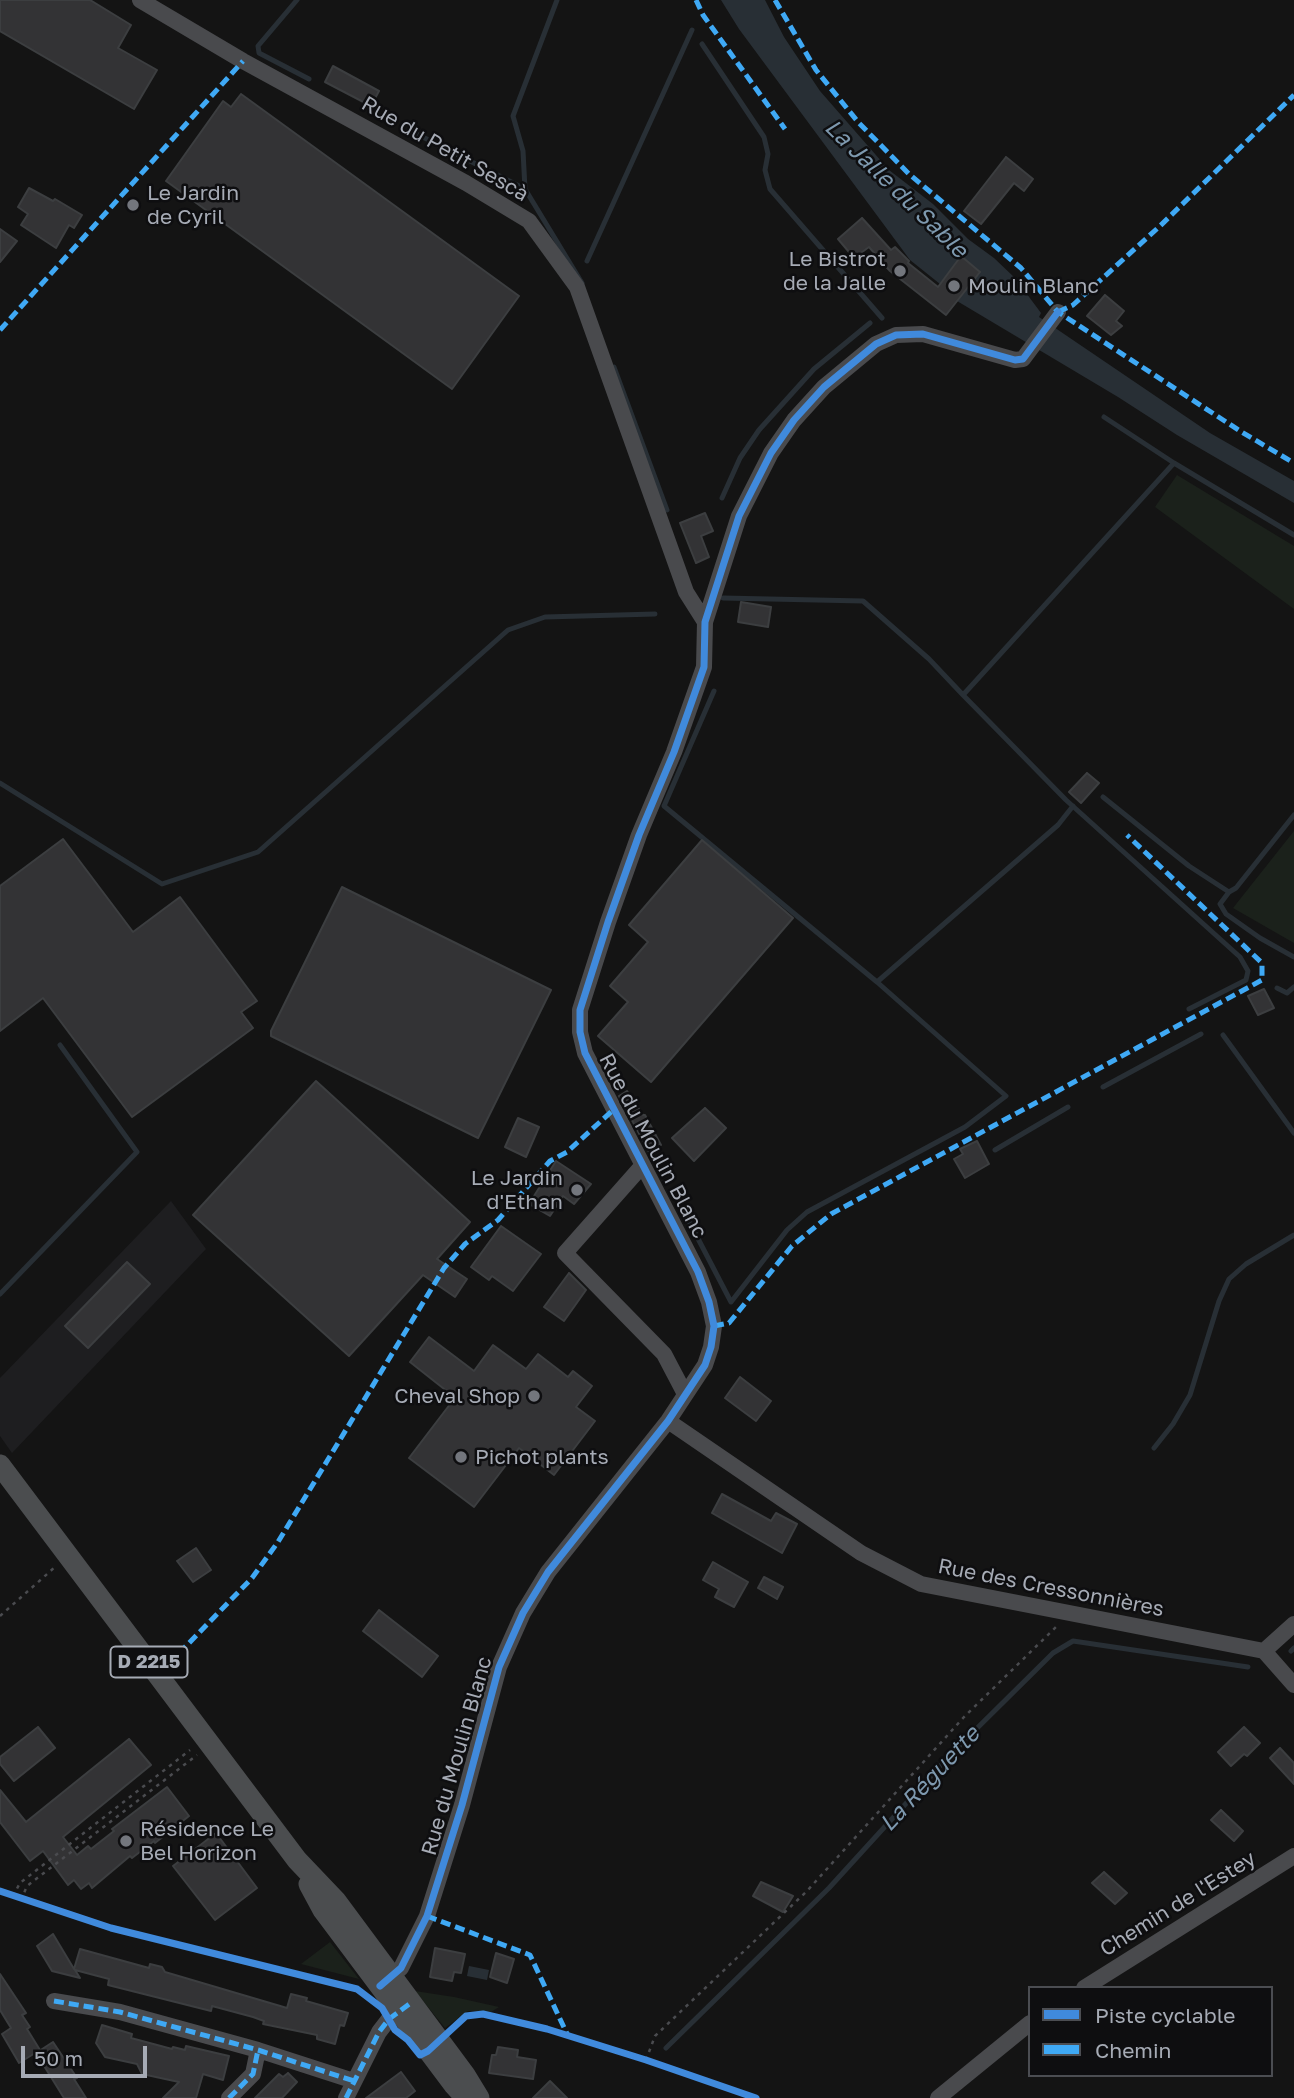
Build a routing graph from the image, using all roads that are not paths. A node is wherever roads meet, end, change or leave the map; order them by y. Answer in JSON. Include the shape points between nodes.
{"nodes":[{"id":1,"x":140,"y":0,"type":"edge"},
{"id":2,"x":1058,"y":312,"type":"dead end"},
{"id":3,"x":705,"y":622,"type":"junction"},
{"id":4,"x":642,"y":1166,"type":"junction"},
{"id":5,"x":685,"y":1394,"type":"junction"},
{"id":6,"x":668,"y":1421,"type":"junction"},
{"id":7,"x":0,"y":1465,"type":"edge"},
{"id":8,"x":1294,"y":1624,"type":"edge"},
{"id":9,"x":1264,"y":1651,"type":"junction"},
{"id":10,"x":1294,"y":1685,"type":"edge"},
{"id":11,"x":1294,"y":1856,"type":"edge"},
{"id":12,"x":386,"y":1981,"type":"junction"},
{"id":13,"x":1087,"y":1986,"type":"edge"},
{"id":14,"x":54,"y":2001,"type":"dead end"},
{"id":15,"x":405,"y":2007,"type":"junction"},
{"id":16,"x":1028,"y":2025,"type":"edge"},
{"id":17,"x":258,"y":2050,"type":"junction"},
{"id":18,"x":354,"y":2081,"type":"junction"},
{"id":19,"x":229,"y":2098,"type":"edge"},
{"id":20,"x":346,"y":2098,"type":"edge"},
{"id":21,"x":466,"y":2098,"type":"edge"},
{"id":22,"x":479,"y":2098,"type":"edge"},
{"id":23,"x":938,"y":2098,"type":"edge"}],
"edges":[{"from":1,"to":3,"type":"street","name":"Rue du Petit Sescà","via":[[529,221],[578,287],[685,592]]},
{"from":2,"to":3,"type":"street","name":"Rue du Moulin Blanc","via":[[1023,359],[912,334],[896,335],[855,359],[801,412],[771,453],[739,516]]},
{"from":3,"to":4,"type":"street","name":"Rue du Moulin Blanc","via":[[704,667],[639,835],[580,1010],[584,1053]]},
{"from":4,"to":5,"type":"street","name":"Rue du Moulin Blanc","via":[[698,1272],[714,1326],[705,1365]]},
{"from":4,"to":5,"type":"street","via":[[565,1253],[664,1354]]},
{"from":5,"to":6,"type":"street","name":"Rue du Moulin Blanc"},
{"from":6,"to":9,"type":"street","name":"Rue des Cressonnières","via":[[861,1553],[921,1584]]},
{"from":6,"to":12,"type":"street","name":"Rue du Moulin Blanc","via":[[548,1572],[523,1614],[499,1667],[463,1805],[427,1916],[401,1968]]},
{"from":7,"to":12,"type":"main road","number":"D 2215","via":[[297,1860],[336,1901]]},
{"from":8,"to":9,"type":"street"},
{"from":9,"to":10,"type":"street"},
{"from":11,"to":13,"type":"street","name":"Chemin de l'Estey"},
{"from":12,"to":15,"type":"main road","number":"D 2215"},
{"from":14,"to":17,"type":"street","via":[[120,2012]]},
{"from":15,"to":18,"type":"street","via":[[379,2032]]},
{"from":15,"to":21,"type":"main road","number":"D 2215"},
{"from":15,"to":22,"type":"main road","number":"D 2215","via":[[465,2075]]},
{"from":16,"to":23,"type":"street"},
{"from":17,"to":18,"type":"street"},
{"from":17,"to":19,"type":"street","via":[[253,2074]]},
{"from":18,"to":20,"type":"street"}]}
